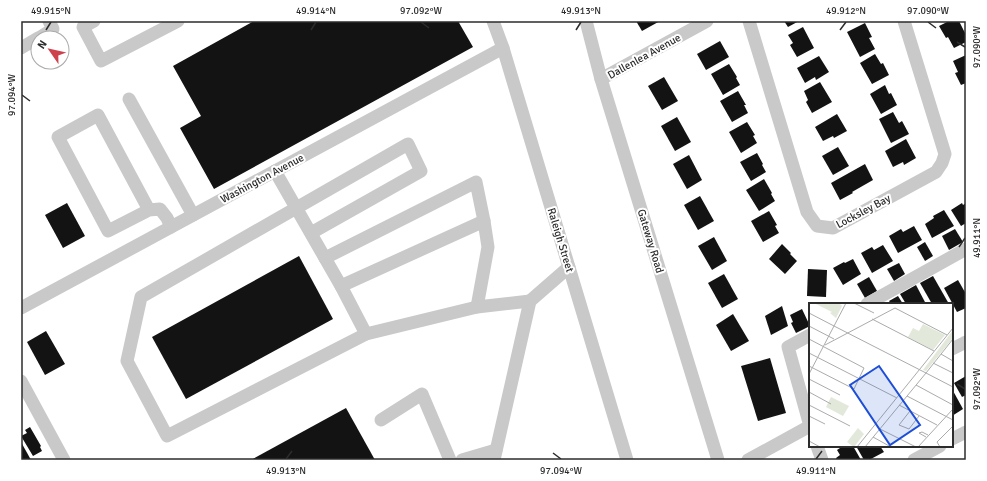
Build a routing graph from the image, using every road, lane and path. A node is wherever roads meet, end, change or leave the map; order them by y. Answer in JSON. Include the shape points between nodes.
{"nodes":[{"id":1,"x":49,"y":21,"type":"edge"},
{"id":2,"x":94,"y":21,"type":"edge"},
{"id":3,"x":178,"y":21,"type":"edge"},
{"id":4,"x":493,"y":21,"type":"edge"},
{"id":5,"x":586,"y":21,"type":"edge"},
{"id":6,"x":707,"y":21,"type":"edge"},
{"id":7,"x":749,"y":21,"type":"edge"},
{"id":8,"x":904,"y":21,"type":"edge"},
{"id":9,"x":686,"y":26,"type":"edge"},
{"id":10,"x":51,"y":30,"type":"edge"},
{"id":11,"x":30,"y":43,"type":"edge"},
{"id":12,"x":21,"y":48,"type":"edge"},
{"id":13,"x":503,"y":48,"type":"junction"},
{"id":14,"x":601,"y":79,"type":"junction"},
{"id":15,"x":129,"y":99,"type":"dead end"},
{"id":16,"x":275,"y":171,"type":"junction"},
{"id":17,"x":297,"y":209,"type":"junction"},
{"id":18,"x":149,"y":210,"type":"junction"},
{"id":19,"x":193,"y":215,"type":"junction"},
{"id":20,"x":484,"y":221,"type":"junction"},
{"id":21,"x":171,"y":227,"type":"junction"},
{"id":22,"x":311,"y":233,"type":"junction"},
{"id":23,"x":966,"y":250,"type":"edge"},
{"id":24,"x":325,"y":258,"type":"junction"},
{"id":25,"x":569,"y":268,"type":"junction"},
{"id":26,"x":341,"y":286,"type":"junction"},
{"id":27,"x":530,"y":302,"type":"junction"},
{"id":28,"x":869,"y":303,"type":"edge"},
{"id":29,"x":476,"y":307,"type":"junction"},
{"id":30,"x":21,"y":308,"type":"edge"},
{"id":31,"x":366,"y":334,"type":"junction"},
{"id":32,"x":809,"y":336,"type":"edge"},
{"id":33,"x":966,"y":342,"type":"edge"},
{"id":34,"x":953,"y":348,"type":"edge"},
{"id":35,"x":21,"y":381,"type":"edge"},
{"id":36,"x":25,"y":399,"type":"edge"},
{"id":37,"x":381,"y":420,"type":"dead end"},
{"id":38,"x":809,"y":422,"type":"edge"},
{"id":39,"x":809,"y":427,"type":"edge"},
{"id":40,"x":966,"y":432,"type":"edge"},
{"id":41,"x":953,"y":438,"type":"edge"},
{"id":42,"x":817,"y":447,"type":"edge"},
{"id":43,"x":938,"y":447,"type":"edge"},
{"id":44,"x":495,"y":455,"type":"edge"},
{"id":45,"x":64,"y":460,"type":"edge"},
{"id":46,"x":450,"y":460,"type":"edge"},
{"id":47,"x":462,"y":460,"type":"edge"},
{"id":48,"x":627,"y":460,"type":"edge"},
{"id":49,"x":718,"y":460,"type":"edge"},
{"id":50,"x":748,"y":460,"type":"edge"},
{"id":51,"x":822,"y":460,"type":"edge"},
{"id":52,"x":914,"y":460,"type":"edge"}],
"edges":[{"from":1,"to":10,"type":"street"},
{"from":2,"to":3,"type":"street","via":[[83,27],[101,61]]},
{"from":4,"to":13,"type":"street","name":"Raleigh Street"},
{"from":5,"to":14,"type":"street","name":"Gateway Road"},
{"from":6,"to":9,"type":"street","name":"Dallenlea Avenue"},
{"from":7,"to":8,"type":"street","name":"Locksley Bay","via":[[807,212],[817,226],[833,228],[936,172],[942,163],[945,154]]},
{"from":9,"to":14,"type":"street","name":"Dallenlea Avenue"},
{"from":11,"to":12,"type":"street"},
{"from":13,"to":16,"type":"street","name":"Washington Avenue"},
{"from":13,"to":25,"type":"street","name":"Raleigh Street"},
{"from":14,"to":49,"type":"street","name":"Gateway Road"},
{"from":15,"to":19,"type":"street"},
{"from":16,"to":17,"type":"street"},
{"from":16,"to":19,"type":"street","name":"Washington Avenue"},
{"from":17,"to":22,"type":"street"},
{"from":17,"to":22,"type":"street","via":[[408,144],[422,171]]},
{"from":17,"to":31,"type":"street","via":[[141,297],[127,361],[167,436]]},
{"from":18,"to":18,"type":"street","via":[[108,231],[58,137],[98,115]]},
{"from":18,"to":21,"type":"street","via":[[160,210]]},
{"from":19,"to":21,"type":"street","name":"Washington Avenue"},
{"from":20,"to":24,"type":"street","via":[[476,182]]},
{"from":20,"to":26,"type":"street"},
{"from":20,"to":29,"type":"street","via":[[488,247]]},
{"from":21,"to":30,"type":"street","name":"Washington Avenue"},
{"from":22,"to":24,"type":"street"},
{"from":23,"to":28,"type":"street"},
{"from":24,"to":26,"type":"street"},
{"from":25,"to":27,"type":"street"},
{"from":25,"to":48,"type":"street","name":"Raleigh Street"},
{"from":26,"to":31,"type":"street"},
{"from":27,"to":29,"type":"street"},
{"from":27,"to":44,"type":"street"},
{"from":29,"to":31,"type":"street"},
{"from":32,"to":38,"type":"street","via":[[788,347]]},
{"from":33,"to":34,"type":"street"},
{"from":35,"to":36,"type":"street"},
{"from":36,"to":45,"type":"street"},
{"from":37,"to":46,"type":"street","via":[[422,394]]},
{"from":39,"to":50,"type":"street"},
{"from":40,"to":41,"type":"street"},
{"from":42,"to":51,"type":"street"},
{"from":43,"to":52,"type":"street"},
{"from":44,"to":47,"type":"street"}]}
